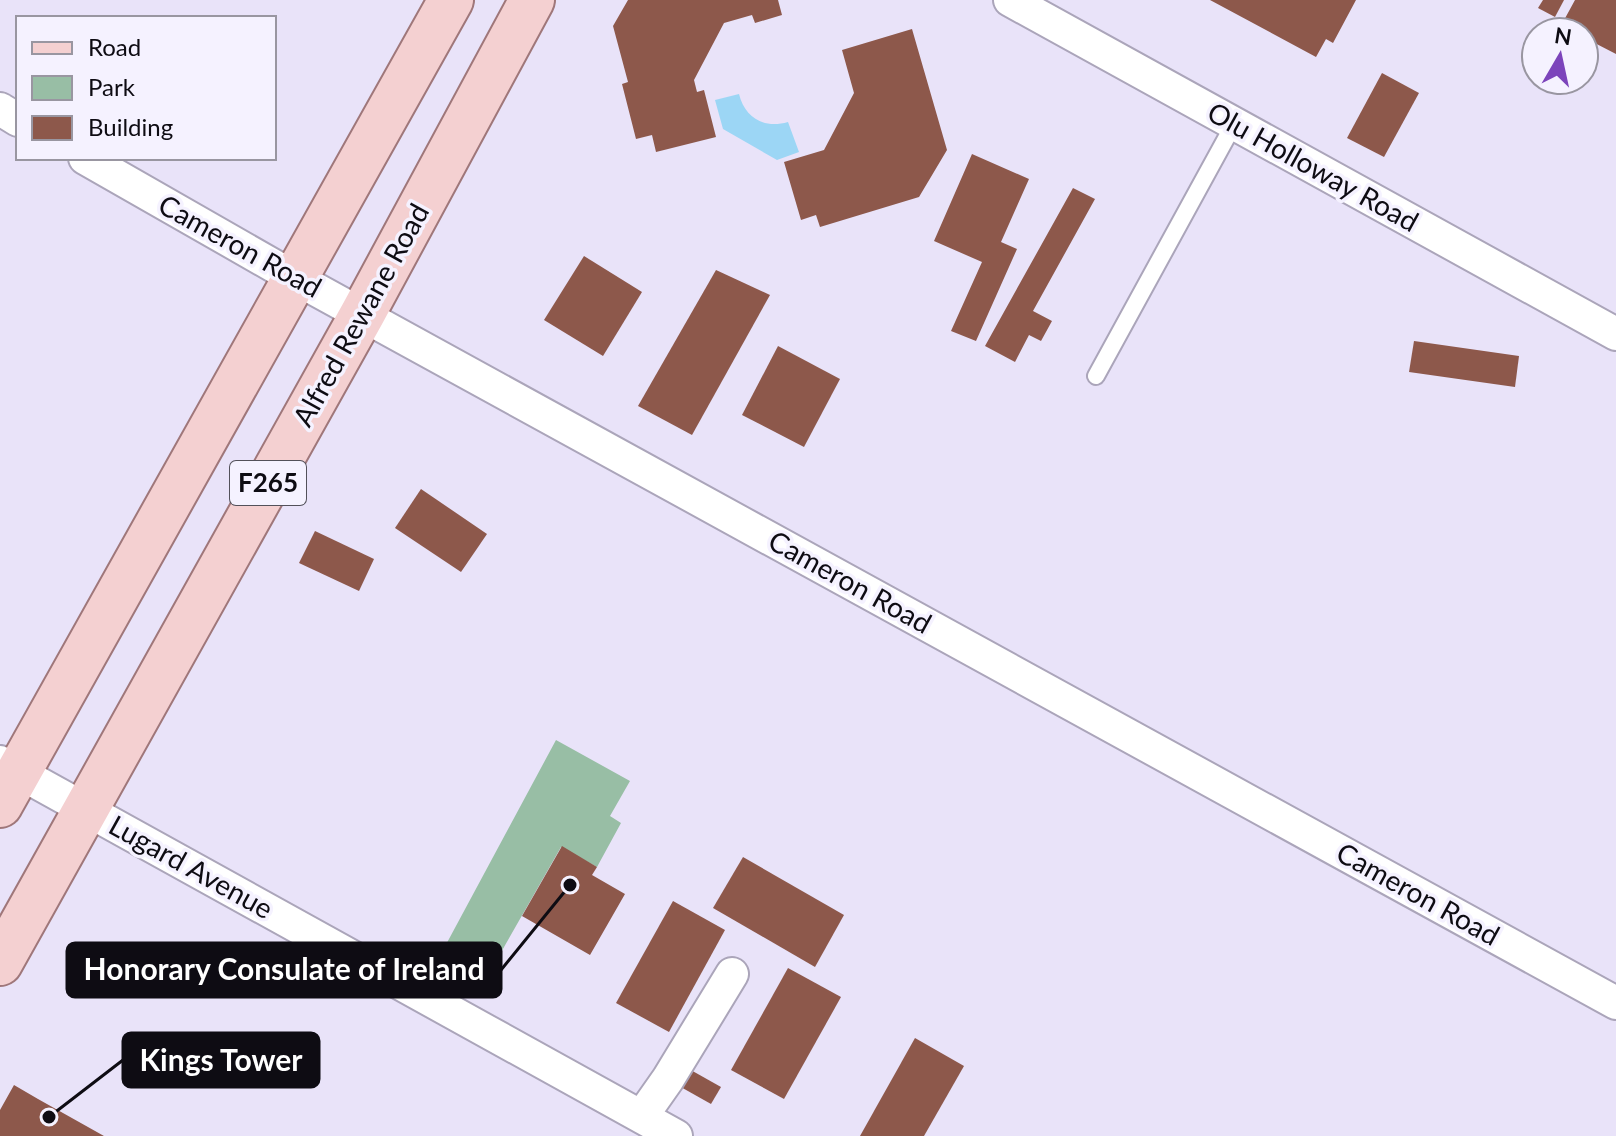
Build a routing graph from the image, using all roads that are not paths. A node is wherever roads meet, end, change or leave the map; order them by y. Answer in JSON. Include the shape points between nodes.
{"nodes":[{"id":1,"x":451,"y":0,"type":"edge"},
{"id":2,"x":532,"y":0,"type":"edge"},
{"id":3,"x":1010,"y":0,"type":"edge"},
{"id":4,"x":1234,"y":124,"type":"junction"},
{"id":5,"x":88,"y":160,"type":"edge"},
{"id":6,"x":295,"y":278,"type":"junction"},
{"id":7,"x":363,"y":313,"type":"junction"},
{"id":8,"x":1616,"y":334,"type":"edge"},
{"id":9,"x":1096,"y":376,"type":"dead end"},
{"id":10,"x":6,"y":780,"type":"edge"},
{"id":11,"x":86,"y":808,"type":"junction"},
{"id":12,"x":0,"y":963,"type":"edge"},
{"id":13,"x":732,"y":974,"type":"dead end"},
{"id":14,"x":1616,"y":1003,"type":"edge"},
{"id":15,"x":655,"y":1128,"type":"edge"}],
"edges":[{"from":1,"to":6,"type":"main road","number":"F265"},
{"from":2,"to":7,"type":"main road","name":"Alfred Rewane Road","number":"F265"},
{"from":3,"to":4,"type":"street","name":"Olu Holloway Road"},
{"from":4,"to":8,"type":"street","name":"Olu Holloway Road"},
{"from":4,"to":9,"type":"lane"},
{"from":5,"to":6,"type":"street","name":"Cameron Road"},
{"from":6,"to":7,"type":"street","name":"Cameron Road"},
{"from":6,"to":10,"type":"main road","number":"F265"},
{"from":7,"to":11,"type":"main road","name":"Alfred Rewane Road","number":"F265"},
{"from":7,"to":14,"type":"street","name":"Cameron Road"},
{"from":10,"to":11,"type":"street","name":"Lugard Avenue"},
{"from":11,"to":12,"type":"main road","name":"Alfred Rewane Road","number":"F265"},
{"from":11,"to":15,"type":"street","name":"Lugard Avenue"},
{"from":13,"to":15,"type":"street","via":[[668,1079]]}]}
